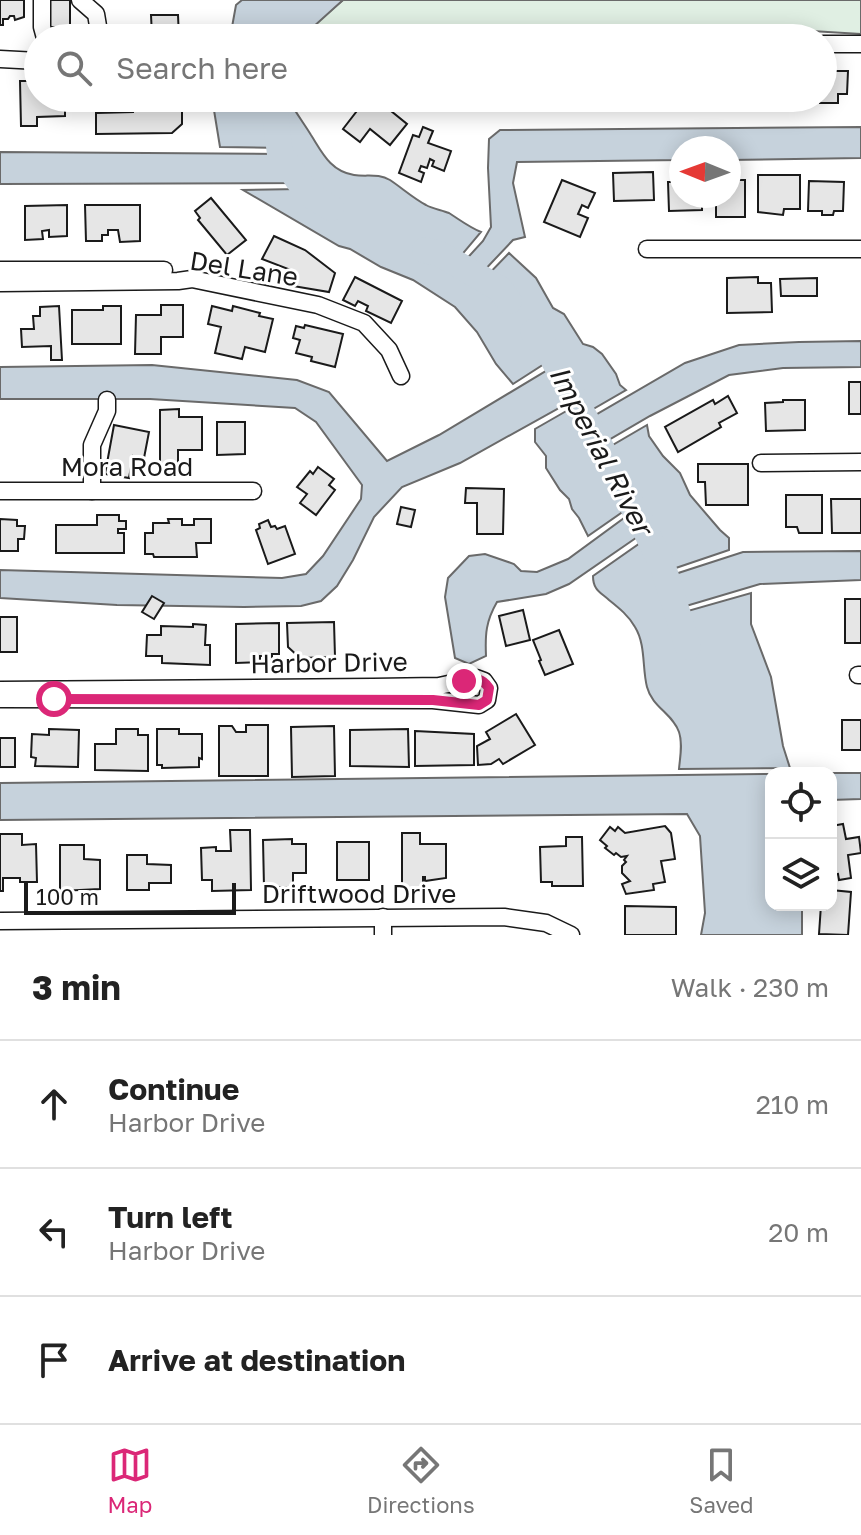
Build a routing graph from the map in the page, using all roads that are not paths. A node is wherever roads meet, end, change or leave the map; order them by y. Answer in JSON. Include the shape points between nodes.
{"nodes":[{"id":1,"x":42,"y":0,"type":"edge"},
{"id":2,"x":80,"y":0,"type":"edge"},
{"id":3,"x":42,"y":24,"type":"edge"},
{"id":4,"x":98,"y":24,"type":"edge"},
{"id":5,"x":837,"y":44,"type":"edge"},
{"id":6,"x":861,"y":44,"type":"edge"},
{"id":7,"x":0,"y":59,"type":"edge"},
{"id":8,"x":24,"y":60,"type":"edge"},
{"id":9,"x":647,"y":249,"type":"dead end"},
{"id":10,"x":861,"y":249,"type":"edge"},
{"id":11,"x":0,"y":270,"type":"edge"},
{"id":12,"x":192,"y":279,"type":"junction"},
{"id":13,"x":0,"y":283,"type":"edge"},
{"id":14,"x":401,"y":376,"type":"dead end"},
{"id":15,"x":107,"y":400,"type":"dead end"},
{"id":16,"x":861,"y":462,"type":"edge"},
{"id":17,"x":761,"y":463,"type":"dead end"},
{"id":18,"x":0,"y":491,"type":"edge"},
{"id":19,"x":92,"y":491,"type":"junction"},
{"id":20,"x":253,"y":491,"type":"dead end"},
{"id":21,"x":0,"y":690,"type":"edge"},
{"id":22,"x":0,"y":699,"type":"edge"},
{"id":23,"x":383,"y":917,"type":"junction"},
{"id":24,"x":0,"y":921,"type":"edge"},
{"id":25,"x":383,"y":935,"type":"edge"},
{"id":26,"x":571,"y":935,"type":"edge"}],
"edges":[{"from":1,"to":3,"type":"street"},
{"from":2,"to":4,"type":"street","via":[[96,14]]},
{"from":5,"to":6,"type":"street"},
{"from":7,"to":8,"type":"street"},
{"from":9,"to":10,"type":"street"},
{"from":11,"to":12,"type":"street","via":[[176,270]]},
{"from":12,"to":13,"type":"street","name":"Del Lane"},
{"from":12,"to":14,"type":"street","name":"Del Lane","via":[[318,305],[364,323],[389,350]]},
{"from":15,"to":19,"type":"street","via":[[92,445]]},
{"from":16,"to":17,"type":"street"},
{"from":18,"to":19,"type":"street","name":"Mora Road"},
{"from":19,"to":20,"type":"street","name":"Mora Road"},
{"from":21,"to":22,"type":"street","name":"Harbor Drive","via":[[439,686],[476,678],[489,688],[487,700],[479,705],[433,700]]},
{"from":23,"to":24,"type":"street","name":"Driftwood Drive"},
{"from":23,"to":25,"type":"street"},
{"from":23,"to":26,"type":"street","name":"Driftwood Drive","via":[[504,917],[546,923]]}]}
